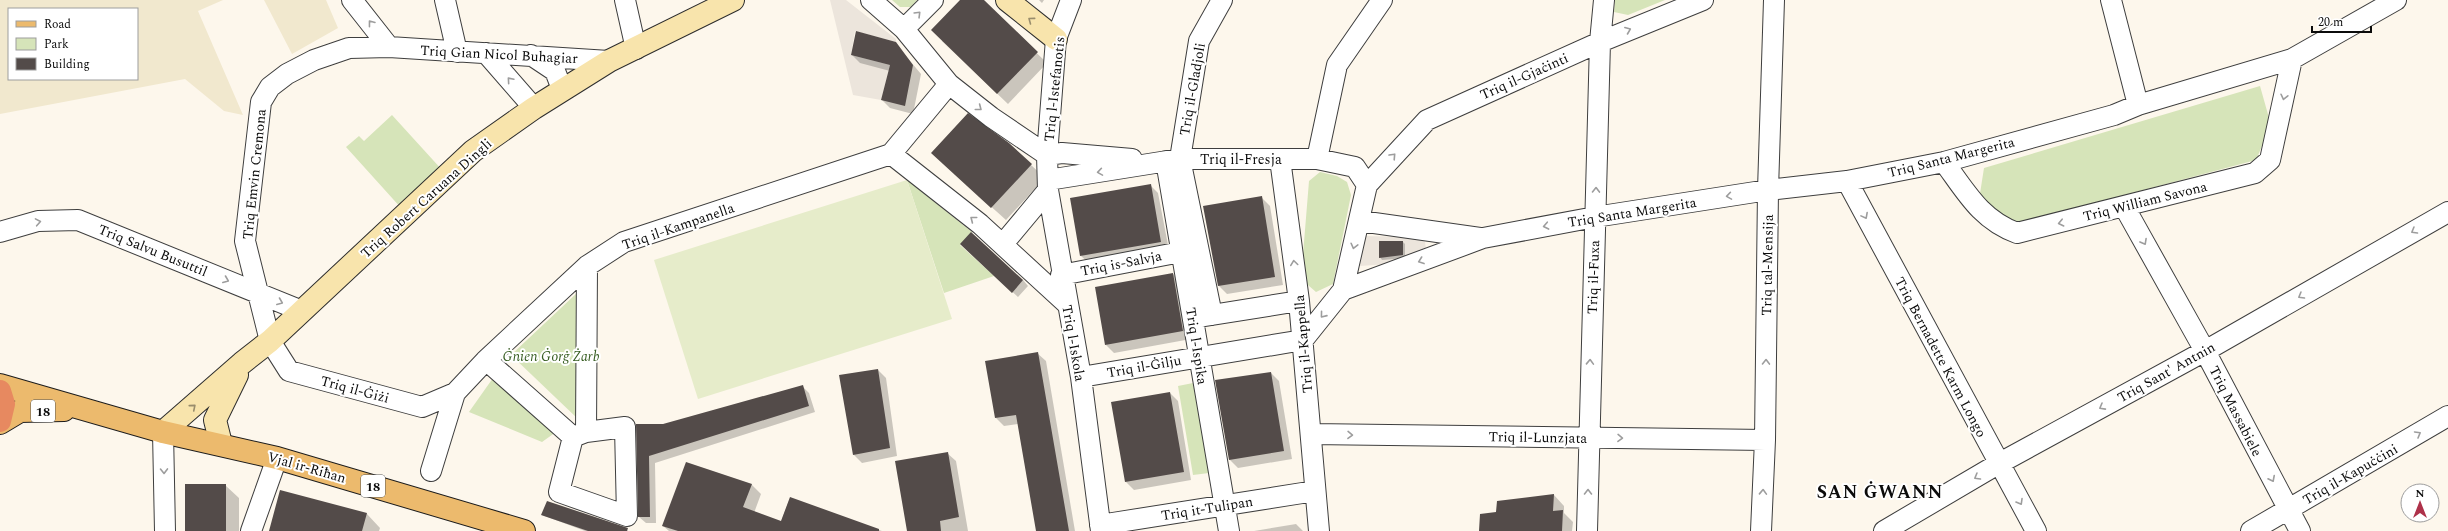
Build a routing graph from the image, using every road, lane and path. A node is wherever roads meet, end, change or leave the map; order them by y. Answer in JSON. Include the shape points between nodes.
{"nodes":[{"id":1,"x":352,"y":0,"type":"edge"},
{"id":2,"x":445,"y":0,"type":"edge"},
{"id":3,"x":625,"y":0,"type":"edge"},
{"id":4,"x":733,"y":0,"type":"edge"},
{"id":5,"x":871,"y":0,"type":"edge"},
{"id":6,"x":932,"y":0,"type":"edge"},
{"id":7,"x":1007,"y":0,"type":"edge"},
{"id":8,"x":1071,"y":0,"type":"edge"},
{"id":9,"x":1222,"y":0,"type":"edge"},
{"id":10,"x":1382,"y":0,"type":"edge"},
{"id":11,"x":1604,"y":0,"type":"edge"},
{"id":12,"x":1702,"y":0,"type":"edge"},
{"id":13,"x":1774,"y":0,"type":"edge"},
{"id":14,"x":2111,"y":0,"type":"edge"},
{"id":15,"x":2396,"y":0,"type":"edge"},
{"id":16,"x":904,"y":29,"type":"junction"},
{"id":17,"x":1056,"y":39,"type":"junction"},
{"id":18,"x":1600,"y":42,"type":"junction"},
{"id":19,"x":389,"y":47,"type":"junction"},
{"id":20,"x":636,"y":49,"type":"junction"},
{"id":21,"x":457,"y":52,"type":"junction"},
{"id":22,"x":486,"y":53,"type":"junction"},
{"id":23,"x":531,"y":55,"type":"junction"},
{"id":24,"x":2292,"y":59,"type":"junction"},
{"id":25,"x":609,"y":61,"type":"junction"},
{"id":26,"x":948,"y":84,"type":"junction"},
{"id":27,"x":562,"y":89,"type":"junction"},
{"id":28,"x":2138,"y":105,"type":"junction"},
{"id":29,"x":534,"y":108,"type":"junction"},
{"id":30,"x":891,"y":154,"type":"junction"},
{"id":31,"x":1047,"y":155,"type":"junction"},
{"id":32,"x":1280,"y":159,"type":"junction"},
{"id":33,"x":1317,"y":159,"type":"junction"},
{"id":34,"x":1173,"y":160,"type":"junction"},
{"id":35,"x":1944,"y":162,"type":"junction"},
{"id":36,"x":1847,"y":181,"type":"junction"},
{"id":37,"x":1048,"y":185,"type":"junction"},
{"id":38,"x":1367,"y":185,"type":"junction"},
{"id":39,"x":1768,"y":190,"type":"junction"},
{"id":40,"x":2124,"y":208,"type":"junction"},
{"id":41,"x":2448,"y":212,"type":"edge"},
{"id":42,"x":1595,"y":217,"type":"junction"},
{"id":43,"x":1360,"y":221,"type":"junction"},
{"id":44,"x":0,"y":232,"type":"edge"},
{"id":45,"x":1483,"y":238,"type":"junction"},
{"id":46,"x":1003,"y":244,"type":"junction"},
{"id":47,"x":1181,"y":252,"type":"junction"},
{"id":48,"x":587,"y":266,"type":"junction"},
{"id":49,"x":1062,"y":274,"type":"junction"},
{"id":50,"x":1343,"y":290,"type":"junction"},
{"id":51,"x":258,"y":294,"type":"junction"},
{"id":52,"x":1299,"y":301,"type":"junction"},
{"id":53,"x":1067,"y":304,"type":"junction"},
{"id":54,"x":302,"y":311,"type":"junction"},
{"id":55,"x":1203,"y":317,"type":"junction"},
{"id":56,"x":1302,"y":340,"type":"junction"},
{"id":57,"x":270,"y":341,"type":"junction"},
{"id":58,"x":2205,"y":351,"type":"junction"},
{"id":59,"x":1199,"y":356,"type":"junction"},
{"id":60,"x":486,"y":360,"type":"junction"},
{"id":61,"x":242,"y":363,"type":"junction"},
{"id":62,"x":1081,"y":377,"type":"junction"},
{"id":63,"x":0,"y":385,"type":"edge"},
{"id":64,"x":0,"y":391,"type":"edge"},
{"id":65,"x":455,"y":394,"type":"junction"},
{"id":66,"x":90,"y":410,"type":"junction"},
{"id":67,"x":2448,"y":416,"type":"edge"},
{"id":68,"x":0,"y":422,"type":"edge"},
{"id":69,"x":164,"y":432,"type":"junction"},
{"id":70,"x":579,"y":434,"type":"junction"},
{"id":71,"x":1311,"y":434,"type":"junction"},
{"id":72,"x":1588,"y":437,"type":"junction"},
{"id":73,"x":1765,"y":440,"type":"junction"},
{"id":74,"x":221,"y":444,"type":"junction"},
{"id":75,"x":277,"y":458,"type":"junction"},
{"id":76,"x":1998,"y":464,"type":"junction"},
{"id":77,"x":431,"y":471,"type":"dead end"},
{"id":78,"x":1315,"y":491,"type":"junction"},
{"id":79,"x":1225,"y":505,"type":"junction"},
{"id":80,"x":2288,"y":510,"type":"junction"},
{"id":81,"x":496,"y":526,"type":"edge"},
{"id":82,"x":1100,"y":528,"type":"edge"},
{"id":83,"x":164,"y":531,"type":"edge"},
{"id":84,"x":251,"y":531,"type":"edge"},
{"id":85,"x":524,"y":531,"type":"edge"},
{"id":86,"x":1229,"y":531,"type":"edge"},
{"id":87,"x":1319,"y":531,"type":"edge"},
{"id":88,"x":1587,"y":531,"type":"edge"},
{"id":89,"x":1761,"y":531,"type":"edge"},
{"id":90,"x":1884,"y":531,"type":"edge"},
{"id":91,"x":2036,"y":531,"type":"edge"},
{"id":92,"x":2251,"y":531,"type":"edge"},
{"id":93,"x":2300,"y":531,"type":"edge"}],
"edges":[{"from":19,"to":1,"type":"street","one_way":true},
{"from":2,"to":21,"type":"street"},
{"from":3,"to":20,"type":"street"},
{"from":4,"to":20,"type":"street","name":"Triq Robert Caruana Dingli"},
{"from":5,"to":16,"type":"street"},
{"from":16,"to":6,"type":"street","one_way":true},
{"from":17,"to":7,"type":"street","one_way":true},
{"from":8,"to":17,"type":"street","name":"Triq l-Istefanotis"},
{"from":9,"to":34,"type":"street","name":"Triq il-Gladjoli","via":[[1199,41]]},
{"from":10,"to":33,"type":"street","via":[[1336,65]]},
{"from":11,"to":18,"type":"street","name":"Triq il-Fuxa"},
{"from":18,"to":12,"type":"street","name":"Triq il-Gjaċinti","one_way":true},
{"from":13,"to":39,"type":"street","name":"Triq tal-Mensija"},
{"from":14,"to":28,"type":"street"},
{"from":15,"to":24,"type":"street","name":"Triq Santa Margerita"},
{"from":16,"to":26,"type":"street"},
{"from":17,"to":31,"type":"street","name":"Triq l-Istefanotis"},
{"from":38,"to":18,"type":"street","name":"Triq il-Gjaċinti","one_way":true,"via":[[1427,120]]},
{"from":42,"to":18,"type":"street","name":"Triq il-Fuxa","one_way":true},
{"from":19,"to":21,"type":"street","name":"Triq Gian Nicol Buhagiar"},
{"from":19,"to":51,"type":"street","name":"Triq Emvin Cremona","via":[[349,48],[314,60],[287,74],[270,87],[261,102],[245,241]]},
{"from":20,"to":25,"type":"street","name":"Triq Robert Caruana Dingli"},
{"from":21,"to":22,"type":"street","name":"Triq Gian Nicol Buhagiar"},
{"from":22,"to":23,"type":"street","name":"Triq Gian Nicol Buhagiar"},
{"from":29,"to":22,"type":"street","one_way":true},
{"from":23,"to":25,"type":"street","name":"Triq Gian Nicol Buhagiar"},
{"from":23,"to":27,"type":"street","via":[[555,71]]},
{"from":24,"to":28,"type":"street","name":"Triq Santa Margerita"},
{"from":24,"to":40,"type":"street","name":"Triq William Savona","one_way":true,"via":[[2270,160],[2260,169],[2255,173]]},
{"from":25,"to":27,"type":"street","name":"Triq Robert Caruana Dingli"},
{"from":26,"to":30,"type":"street"},
{"from":26,"to":31,"type":"street","one_way":true,"via":[[990,117]]},
{"from":27,"to":29,"type":"street","name":"Triq Robert Caruana Dingli"},
{"from":28,"to":35,"type":"street","name":"Triq Santa Margerita","via":[[2114,115]]},
{"from":29,"to":54,"type":"street","name":"Triq Robert Caruana Dingli","via":[[473,151]]},
{"from":46,"to":30,"type":"street","one_way":true},
{"from":30,"to":48,"type":"street","name":"Triq il-Kampanella","via":[[624,242]]},
{"from":31,"to":34,"type":"street","name":"Triq il-Fresja","via":[[1062,153]]},
{"from":31,"to":37,"type":"street","name":"Triq l-Iskola"},
{"from":32,"to":33,"type":"street","name":"Triq il-Fresja"},
{"from":32,"to":34,"type":"street","name":"Triq il-Fresja"},
{"from":52,"to":32,"type":"street","name":"Triq il-Kappella","one_way":true},
{"from":33,"to":38,"type":"street","via":[[1355,167]]},
{"from":34,"to":37,"type":"street","name":"Triq il-Fresja","one_way":true},
{"from":34,"to":47,"type":"street","name":"Triq l-Ispika"},
{"from":34,"to":55,"type":"street","name":"Triq l-Ispika"},
{"from":35,"to":36,"type":"street","name":"Triq Santa Margerita"},
{"from":40,"to":35,"type":"street","name":"Triq William Savona","one_way":true,"via":[[2017,233],[2000,227],[1982,213]]},
{"from":36,"to":39,"type":"street","name":"Triq Santa Margerita"},
{"from":36,"to":76,"type":"street","name":"Triq Bernadette Karm Longo","one_way":true},
{"from":37,"to":46,"type":"street"},
{"from":37,"to":49,"type":"street","name":"Triq l-Iskola"},
{"from":38,"to":43,"type":"street"},
{"from":39,"to":42,"type":"street","name":"Triq Santa Margerita","one_way":true},
{"from":73,"to":39,"type":"street","name":"Triq tal-Mensija","one_way":true},
{"from":40,"to":58,"type":"street","name":"Triq Massabiele","one_way":true},
{"from":41,"to":58,"type":"street","name":"Triq Sant' Antnin","one_way":true},
{"from":42,"to":45,"type":"street","name":"Triq Santa Margerita","one_way":true},
{"from":72,"to":42,"type":"street","name":"Triq il-Fuxa","one_way":true},
{"from":43,"to":45,"type":"street","name":"Triq Santa Margerita"},
{"from":43,"to":50,"type":"street","one_way":true},
{"from":44,"to":51,"type":"street","name":"Triq Salvu Busuttil","one_way":true,"via":[[38,221],[78,220]]},
{"from":45,"to":50,"type":"street","name":"Triq Santa Margerita","one_way":true},
{"from":46,"to":53,"type":"street"},
{"from":47,"to":49,"type":"street","name":"Triq is-Salvja"},
{"from":47,"to":55,"type":"street","name":"Triq l-Ispika"},
{"from":48,"to":60,"type":"street","name":"Triq il-Kampanella"},
{"from":48,"to":70,"type":"street"},
{"from":49,"to":53,"type":"street","name":"Triq l-Iskola"},
{"from":50,"to":56,"type":"street","one_way":true},
{"from":51,"to":54,"type":"street","name":"Triq Salvu Busuttil","one_way":true},
{"from":51,"to":57,"type":"street","name":"Triq Emvin Cremona"},
{"from":52,"to":55,"type":"street"},
{"from":52,"to":56,"type":"street","name":"Triq il-Kappella"},
{"from":53,"to":62,"type":"street","name":"Triq l-Iskola"},
{"from":54,"to":57,"type":"street","name":"Triq Robert Caruana Dingli"},
{"from":55,"to":59,"type":"street","name":"Triq l-Ispika"},
{"from":56,"to":59,"type":"street","name":"Triq il-Ġilju"},
{"from":56,"to":71,"type":"street","name":"Triq il-Kappella"},
{"from":57,"to":61,"type":"street","name":"Triq Robert Caruana Dingli"},
{"from":57,"to":65,"type":"street","name":"Triq il-Ġiżi","via":[[289,371],[422,406]]},
{"from":58,"to":76,"type":"street","name":"Triq Sant' Antnin","one_way":true},
{"from":58,"to":80,"type":"street","name":"Triq Massabiele","one_way":true},
{"from":59,"to":62,"type":"street","name":"Triq il-Ġilju"},
{"from":59,"to":79,"type":"street","name":"Triq l-Ispika"},
{"from":60,"to":65,"type":"street","name":"Triq il-Kampanella"},
{"from":60,"to":70,"type":"street"},
{"from":69,"to":61,"type":"street","name":"Triq Robert Caruana Dingli","one_way":true},
{"from":61,"to":74,"type":"street","name":"Triq Robert Caruana Dingli","via":[[215,420]]},
{"from":62,"to":82,"type":"street","name":"Triq l-Iskola"},
{"from":63,"to":66,"type":"main road","name":"Vjal ir-Riħan","number":"18"},
{"from":64,"to":68,"type":"highway","number":"18","via":[[4,404]]},
{"from":65,"to":77,"type":"street","name":"Triq il-Kampanella"},
{"from":66,"to":68,"type":"main road","name":"Vjal ir-Riħan","number":"18","via":[[20,411]]},
{"from":66,"to":69,"type":"main road","name":"Vjal ir-Riħan","number":"18"},
{"from":80,"to":67,"type":"street","name":"Triq il-Kapuċċini","one_way":true},
{"from":69,"to":74,"type":"main road","name":"Vjal ir-Riħan","number":"18"},
{"from":69,"to":83,"type":"street","one_way":true},
{"from":70,"to":70,"type":"street","via":[[559,492],[627,516],[625,427]]},
{"from":71,"to":72,"type":"street","name":"Triq il-Lunzjata","one_way":true},
{"from":71,"to":78,"type":"street","name":"Triq il-Kappella"},
{"from":72,"to":73,"type":"street","name":"Triq il-Lunzjata","one_way":true},
{"from":88,"to":72,"type":"street","name":"Triq il-Fuxa","one_way":true},
{"from":89,"to":73,"type":"street","name":"Triq tal-Mensija","one_way":true},
{"from":74,"to":75,"type":"main road","name":"Vjal ir-Riħan","number":"18"},
{"from":75,"to":81,"type":"main road","name":"Vjal ir-Riħan","number":"18"},
{"from":75,"to":84,"type":"street"},
{"from":76,"to":90,"type":"street","name":"Triq Sant' Antnin","one_way":true},
{"from":76,"to":91,"type":"street","name":"Triq Bernadette Karm Longo","one_way":true},
{"from":78,"to":79,"type":"street","name":"Triq it-Tulipan"},
{"from":78,"to":87,"type":"street","name":"Triq il-Kappella"},
{"from":79,"to":82,"type":"street","name":"Triq it-Tulipan"},
{"from":79,"to":86,"type":"street","name":"Triq l-Ispika"},
{"from":80,"to":92,"type":"street","name":"Triq il-Kapuċċini"},
{"from":80,"to":93,"type":"street","name":"Triq Massabiele"},
{"from":81,"to":85,"type":"main road","name":"Vjal ir-Riħan","number":"18"}]}
